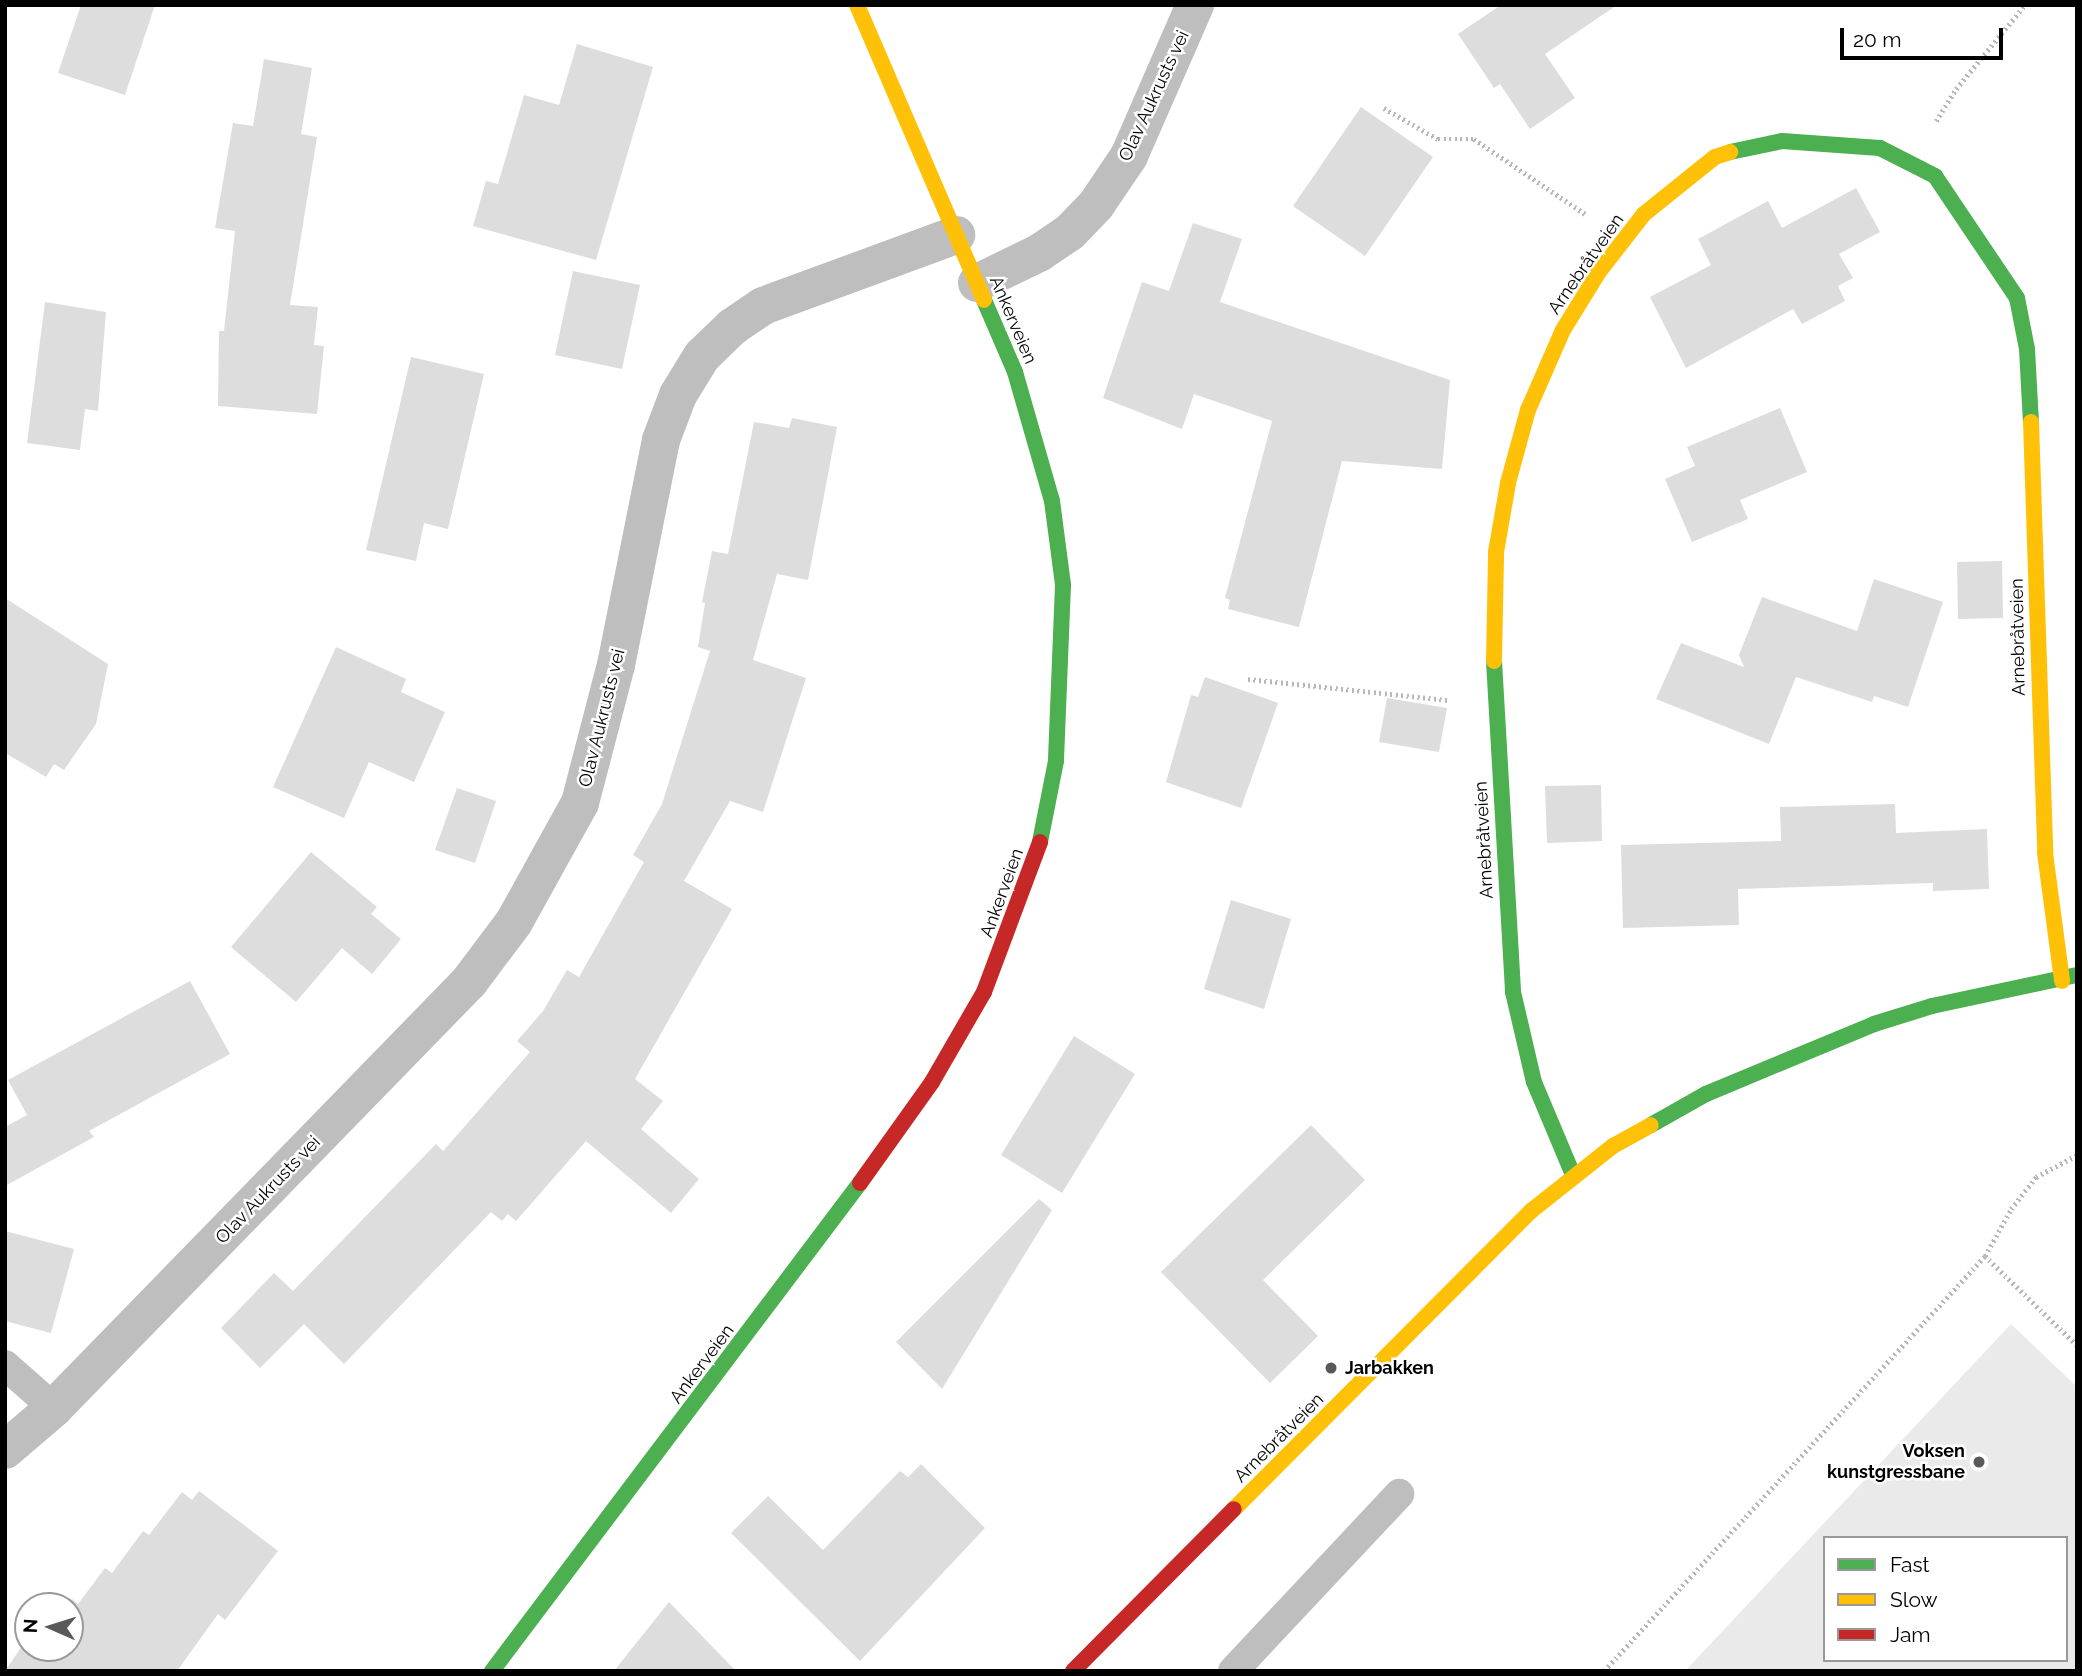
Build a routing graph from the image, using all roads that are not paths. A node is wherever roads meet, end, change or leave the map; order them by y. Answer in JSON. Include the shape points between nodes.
{"nodes":[{"id":1,"x":857,"y":5,"type":"edge"},
{"id":2,"x":1195,"y":5,"type":"edge"},
{"id":3,"x":956,"y":235,"type":"junction"},
{"id":4,"x":977,"y":283,"type":"junction"},
{"id":5,"x":2072,"y":980,"type":"edge"},
{"id":6,"x":1573,"y":1175,"type":"junction"},
{"id":7,"x":5,"y":1365,"type":"edge"},
{"id":8,"x":54,"y":1408,"type":"junction"},
{"id":9,"x":5,"y":1450,"type":"edge"},
{"id":10,"x":1399,"y":1494,"type":"dead end"},
{"id":11,"x":492,"y":1671,"type":"edge"},
{"id":12,"x":1073,"y":1671,"type":"edge"},
{"id":13,"x":1233,"y":1671,"type":"edge"}],
"edges":[{"from":1,"to":3,"type":"street","name":"Ankerveien"},
{"from":2,"to":4,"type":"street","name":"Olav Aukrusts vei","via":[[1129,156],[1096,205],[1070,232],[1039,253]]},
{"from":3,"to":4,"type":"street","name":"Ankerveien"},
{"from":3,"to":8,"type":"street","name":"Olav Aukrusts vei","via":[[763,306],[702,356],[678,396],[661,440],[616,665],[580,803],[514,922],[469,982]]},
{"from":4,"to":11,"type":"street","name":"Ankerveien","via":[[1033,427],[1052,501],[1063,585],[1056,761],[1026,892],[984,992],[900,1130]]},
{"from":5,"to":6,"type":"street","name":"Arnebråtveien","via":[[1932,1006],[1813,1047],[1653,1121]]},
{"from":5,"to":6,"type":"street","name":"Arnebråtveien","via":[[2041,788],[2027,349],[2017,298],[1989,249],[1935,176],[1912,161],[1880,148],[1835,142],[1748,145],[1715,157],[1678,183],[1624,240],[1563,330],[1525,422],[1496,552],[1492,632],[1513,992],[1534,1082]]},
{"from":6,"to":12,"type":"street","name":"Arnebråtveien","via":[[1512,1230]]},
{"from":7,"to":8,"type":"lane"},
{"from":8,"to":9,"type":"street","name":"Olav Aukrusts vei"},
{"from":10,"to":13,"type":"lane"}]}
